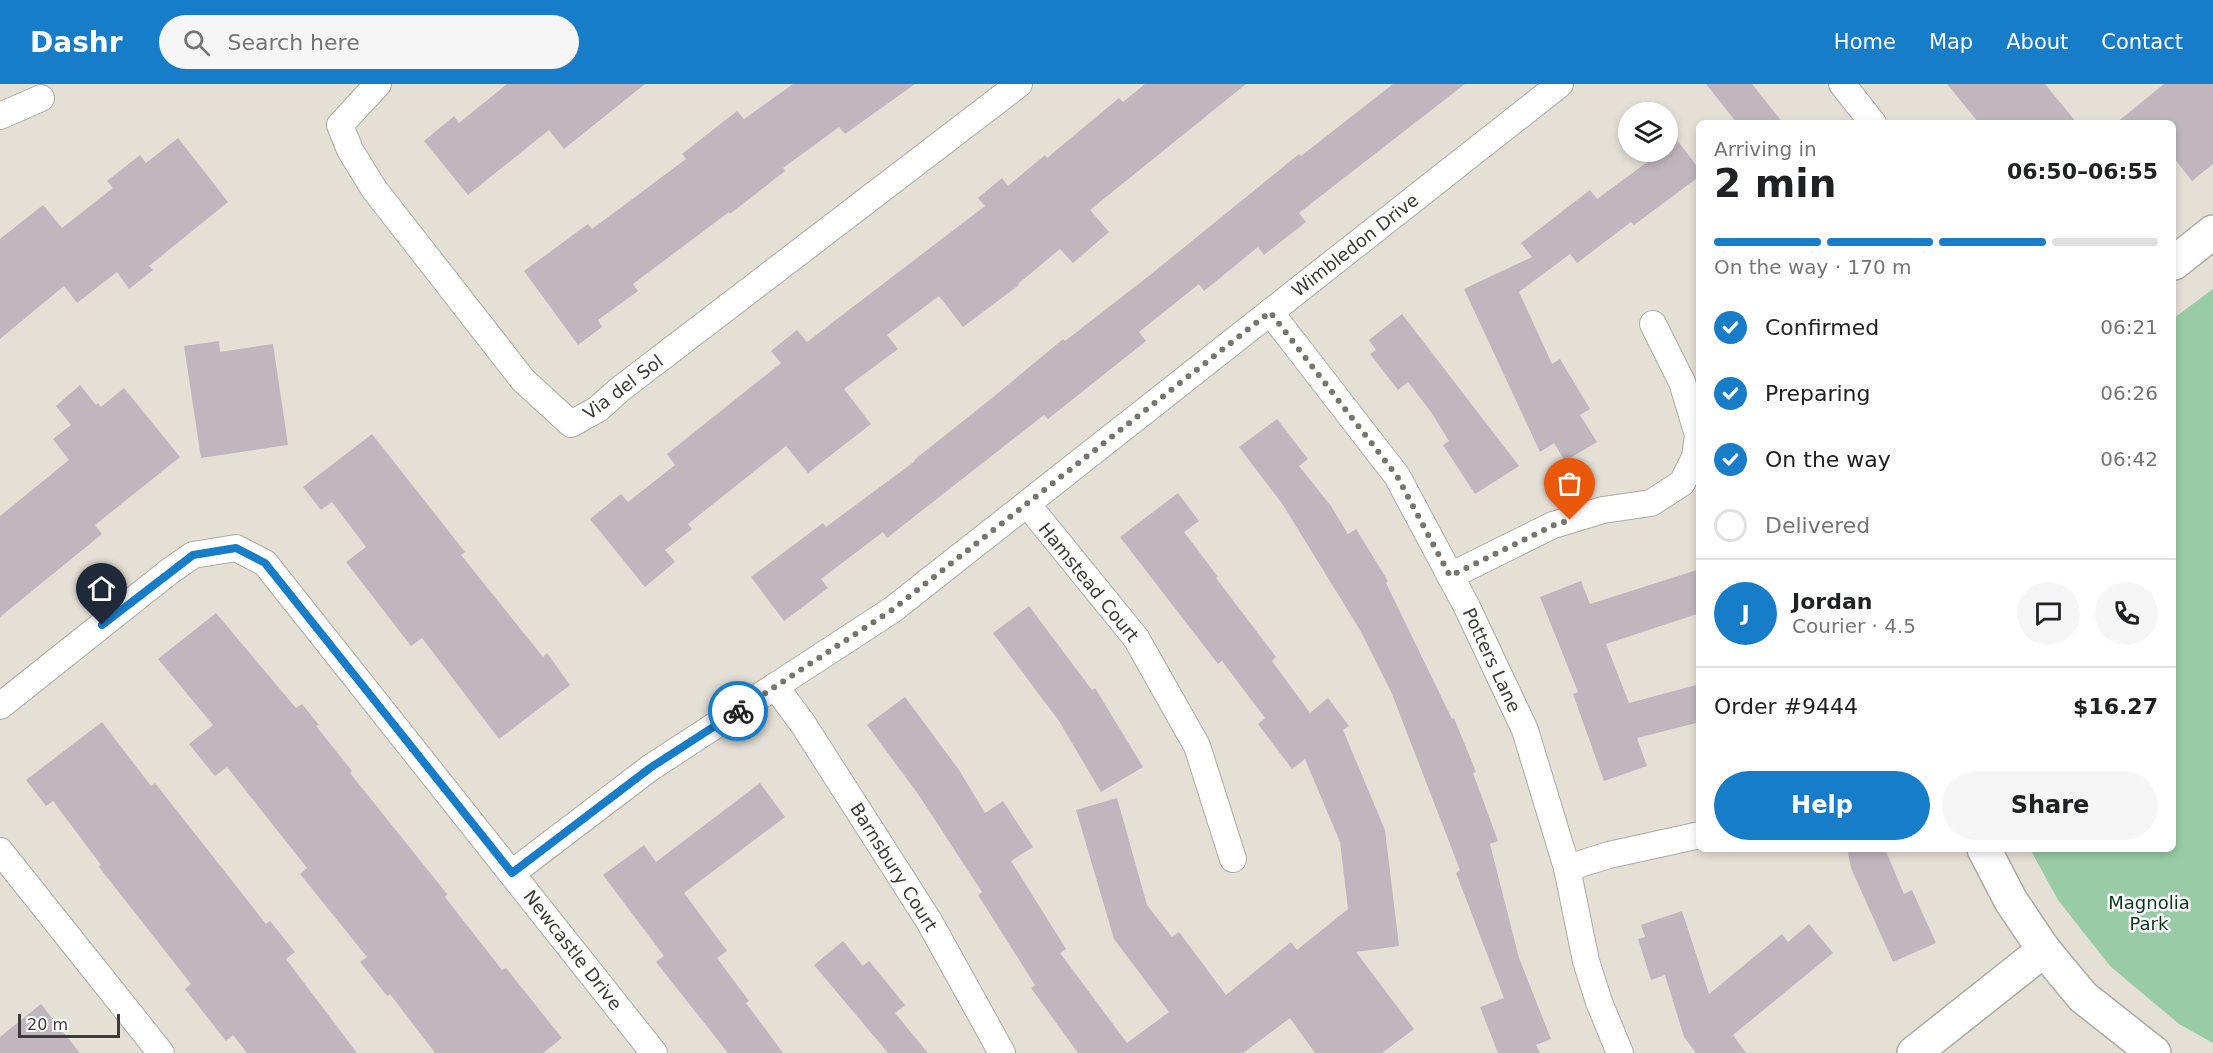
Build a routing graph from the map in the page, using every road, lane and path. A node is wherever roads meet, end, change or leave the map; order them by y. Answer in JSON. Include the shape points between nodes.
{"nodes":[{"id":1,"x":378,"y":84,"type":"edge"},
{"id":2,"x":1019,"y":84,"type":"edge"},
{"id":3,"x":1560,"y":84,"type":"edge"},
{"id":4,"x":1842,"y":84,"type":"edge"},
{"id":5,"x":41,"y":98,"type":"dead end"},
{"id":6,"x":0,"y":116,"type":"edge"},
{"id":7,"x":1871,"y":120,"type":"edge"},
{"id":8,"x":2213,"y":232,"type":"edge"},
{"id":9,"x":2176,"y":261,"type":"edge"},
{"id":10,"x":1270,"y":312,"type":"junction"},
{"id":11,"x":1653,"y":324,"type":"dead end"},
{"id":12,"x":1696,"y":428,"type":"edge"},
{"id":13,"x":1696,"y":450,"type":"edge"},
{"id":14,"x":1027,"y":504,"type":"junction"},
{"id":15,"x":1450,"y":576,"type":"junction"},
{"id":16,"x":775,"y":686,"type":"junction"},
{"id":17,"x":0,"y":706,"type":"edge"},
{"id":18,"x":1696,"y":836,"type":"edge"},
{"id":19,"x":0,"y":851,"type":"edge"},
{"id":20,"x":1986,"y":852,"type":"edge"},
{"id":21,"x":1233,"y":859,"type":"dead end"},
{"id":22,"x":1567,"y":868,"type":"junction"},
{"id":23,"x":512,"y":873,"type":"junction"},
{"id":24,"x":2044,"y":950,"type":"junction"},
{"id":25,"x":161,"y":1053,"type":"edge"},
{"id":26,"x":654,"y":1053,"type":"edge"},
{"id":27,"x":1002,"y":1053,"type":"edge"},
{"id":28,"x":1620,"y":1053,"type":"edge"},
{"id":29,"x":1914,"y":1053,"type":"edge"},
{"id":30,"x":2154,"y":1053,"type":"edge"}],
"edges":[{"from":1,"to":2,"type":"street","name":"Via del Sol","via":[[340,125],[350,150],[374,189],[523,380],[571,424],[598,409]]},
{"from":3,"to":10,"type":"street","name":"Wimbledon Drive"},
{"from":4,"to":7,"type":"street"},
{"from":5,"to":6,"type":"street"},
{"from":8,"to":9,"type":"street"},
{"from":10,"to":14,"type":"street","name":"Wimbledon Drive"},
{"from":10,"to":15,"type":"street","name":"Potters Lane","via":[[1397,476]]},
{"from":11,"to":12,"type":"street","via":[[1682,382]]},
{"from":13,"to":15,"type":"street","via":[[1682,483],[1651,503],[1603,510],[1554,525]]},
{"from":14,"to":16,"type":"street","name":"Wimbledon Drive","via":[[892,610]]},
{"from":14,"to":21,"type":"street","name":"Hamstead Court","via":[[1136,638],[1197,746]]},
{"from":15,"to":22,"type":"street","name":"Potters Lane","via":[[1525,730]]},
{"from":16,"to":23,"type":"street","name":"Wimbledon Drive","via":[[650,768]]},
{"from":16,"to":27,"type":"street","name":"Barnsbury Court","via":[[929,921]]},
{"from":17,"to":23,"type":"street","name":"Newcastle Drive","via":[[193,555],[236,548],[265,563],[278,578]]},
{"from":18,"to":22,"type":"street"},
{"from":19,"to":25,"type":"street"},
{"from":20,"to":24,"type":"street","via":[[2011,901]]},
{"from":22,"to":28,"type":"street","name":"Potters Lane","via":[[1586,961]]},
{"from":23,"to":26,"type":"street","name":"Newcastle Drive"},
{"from":24,"to":29,"type":"street"},
{"from":24,"to":30,"type":"street","via":[[2083,997]]}]}
